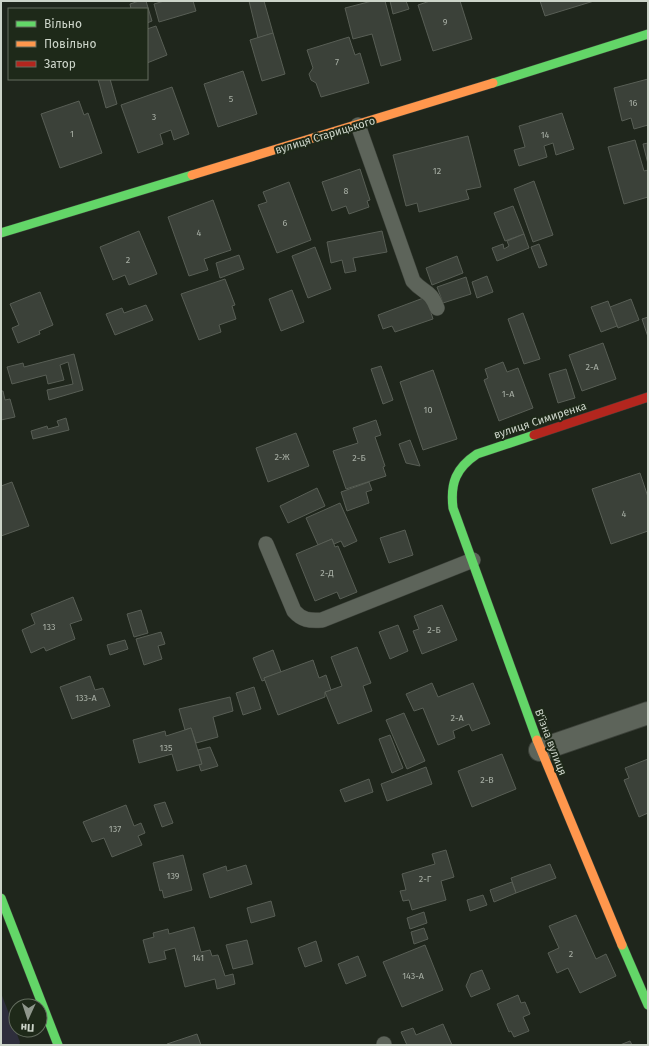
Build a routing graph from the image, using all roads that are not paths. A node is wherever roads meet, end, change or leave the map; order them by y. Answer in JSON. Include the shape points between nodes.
{"nodes":[{"id":1,"x":648,"y":34,"type":"edge"},
{"id":2,"x":358,"y":125,"type":"junction"},
{"id":3,"x":1,"y":233,"type":"edge"},
{"id":4,"x":437,"y":308,"type":"dead end"},
{"id":5,"x":648,"y":397,"type":"edge"},
{"id":6,"x":452,"y":482,"type":"joint"},
{"id":7,"x":266,"y":544,"type":"dead end"},
{"id":8,"x":473,"y":560,"type":"junction"},
{"id":9,"x":648,"y":713,"type":"edge"},
{"id":10,"x":540,"y":750,"type":"junction"},
{"id":11,"x":1,"y":898,"type":"edge"},
{"id":12,"x":648,"y":1005,"type":"edge"},
{"id":13,"x":58,"y":1045,"type":"edge"}],
"edges":[{"from":1,"to":2,"type":"street","name":"вулиця Старицького"},
{"from":2,"to":3,"type":"street","name":"вулиця Старицького"},
{"from":2,"to":4,"type":"lane","via":[[413,281],[418,288],[433,296]]},
{"from":5,"to":6,"type":"street","name":"вулиця Симиренка","via":[[477,454],[466,461]]},
{"from":6,"to":8,"type":"street","name":"В'їзна вулиця","via":[[453,508]]},
{"from":7,"to":8,"type":"lane","via":[[294,611],[300,618],[310,621],[322,620]]},
{"from":8,"to":10,"type":"street","name":"В'їзна вулиця"},
{"from":9,"to":10,"type":"street"},
{"from":10,"to":12,"type":"street","name":"В'їзна вулиця"},
{"from":11,"to":13,"type":"street"}]}
